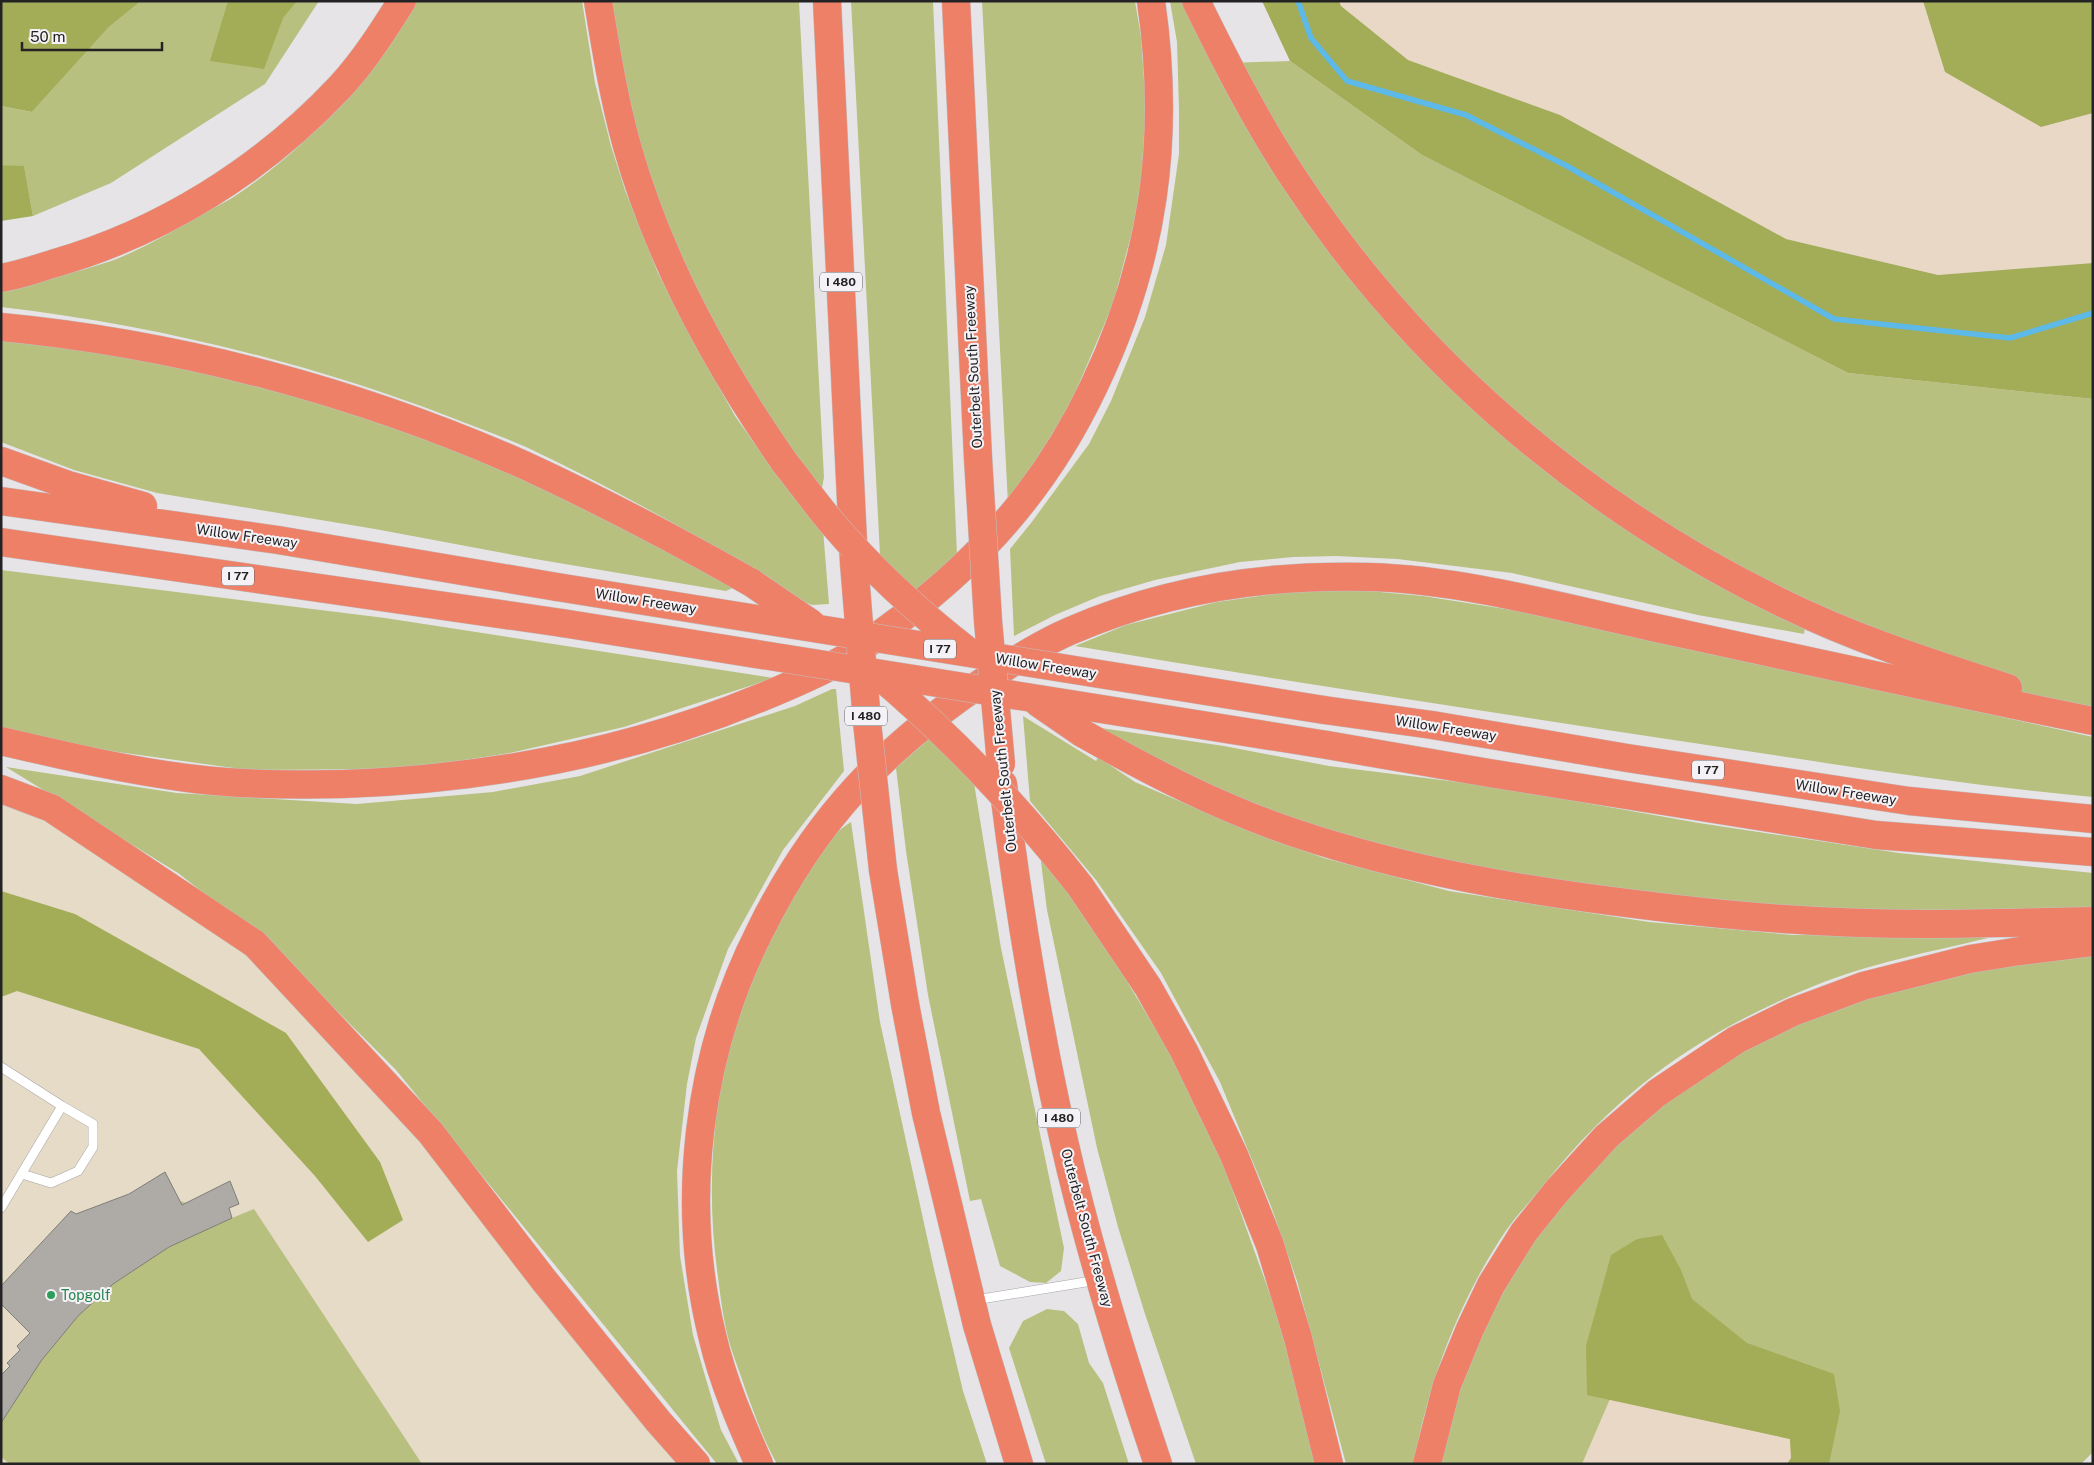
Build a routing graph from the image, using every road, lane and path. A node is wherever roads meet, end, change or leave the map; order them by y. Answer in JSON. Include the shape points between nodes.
{"nodes":[{"id":1,"x":402,"y":1,"type":"edge"},
{"id":2,"x":598,"y":1,"type":"edge"},
{"id":3,"x":827,"y":1,"type":"edge"},
{"id":4,"x":956,"y":1,"type":"edge"},
{"id":5,"x":1151,"y":1,"type":"edge"},
{"id":6,"x":1196,"y":1,"type":"edge"},
{"id":7,"x":1,"y":278,"type":"edge"},
{"id":8,"x":1,"y":326,"type":"edge"},
{"id":9,"x":1,"y":461,"type":"edge"},
{"id":10,"x":1,"y":501,"type":"edge"},
{"id":11,"x":278,"y":540,"type":"junction"},
{"id":12,"x":1,"y":542,"type":"edge"},
{"id":13,"x":2093,"y":715,"type":"edge"},
{"id":14,"x":2093,"y":720,"type":"edge"},
{"id":15,"x":1,"y":741,"type":"edge"},
{"id":16,"x":1,"y":789,"type":"edge"},
{"id":17,"x":2093,"y":819,"type":"edge"},
{"id":18,"x":2093,"y":852,"type":"edge"},
{"id":19,"x":2093,"y":921,"type":"edge"},
{"id":20,"x":2093,"y":942,"type":"edge"},
{"id":21,"x":1,"y":1066,"type":"edge"},
{"id":22,"x":62,"y":1106,"type":"junction"},
{"id":23,"x":22,"y":1174,"type":"junction"},
{"id":24,"x":1,"y":1208,"type":"edge"},
{"id":25,"x":1100,"y":1280,"type":"junction"},
{"id":26,"x":972,"y":1300,"type":"junction"},
{"id":27,"x":696,"y":1464,"type":"edge"},
{"id":28,"x":759,"y":1464,"type":"edge"},
{"id":29,"x":1019,"y":1464,"type":"edge"},
{"id":30,"x":1158,"y":1464,"type":"edge"},
{"id":31,"x":1329,"y":1464,"type":"edge"},
{"id":32,"x":1427,"y":1464,"type":"edge"}],
"edges":[{"from":1,"to":7,"type":"highway","via":[[375,43],[340,86],[301,124],[214,191],[166,220],[121,240],[77,257]]},
{"from":2,"to":19,"type":"highway","bridge":true,"via":[[614,92],[651,216],[712,350],[747,408],[832,523],[881,576],[929,621],[1009,683],[1082,733],[1185,789],[1294,833],[1366,855],[1511,888],[1716,914],[1824,921],[1923,924]]},
{"from":3,"to":26,"type":"highway","number":"I 480","bridge":true,"via":[[854,563],[866,722],[883,870],[905,1004],[926,1113]]},
{"from":4,"to":25,"type":"highway","name":"Outerbelt South Freeway","number":"I 480","bridge":true,"via":[[978,458],[1001,764],[1021,922],[1040,1028],[1064,1142]]},
{"from":5,"to":15,"type":"highway","via":[[1159,92],[1157,152],[1143,253],[1114,344],[1056,457],[1019,508],[977,556],[952,578],[842,660],[731,710],[662,734],[575,756],[393,782],[314,784],[197,779],[100,764]]},
{"from":6,"to":13,"type":"highway","via":[[1262,127],[1333,235],[1397,313],[1442,361],[1549,457],[1664,539],[1778,601],[1903,653]]},
{"from":8,"to":31,"type":"highway","bridge":true,"via":[[145,348],[235,368],[362,403],[426,426],[523,465],[671,537],[752,583],[870,667],[914,705],[1014,805],[1080,886],[1153,995],[1189,1059],[1234,1156],[1270,1245],[1298,1338]]},
{"from":9,"to":11,"type":"highway","via":[[119,500]]},
{"from":10,"to":11,"type":"highway","name":"Willow Freeway","number":"I 77"},
{"from":11,"to":17,"type":"highway","name":"Willow Freeway","number":"I 77","bridge":true,"via":[[1324,710],[1909,801]]},
{"from":12,"to":18,"type":"highway","number":"I 77","bridge":true,"via":[[562,623],[1876,836]]},
{"from":14,"to":28,"type":"highway","via":[[1479,590],[1374,577],[1272,580],[1218,586],[1127,610],[1068,632],[1023,656],[958,698],[906,738],[851,792],[812,840],[779,892],[728,1004],[707,1082],[697,1159],[697,1216],[712,1339],[734,1405]]},
{"from":16,"to":27,"type":"highway","via":[[51,808],[255,944],[430,1132],[543,1279]]},
{"from":20,"to":32,"type":"highway","via":[[1970,959],[1863,986],[1793,1012],[1736,1040],[1657,1093],[1606,1137],[1524,1232],[1470,1329],[1447,1386]]},
{"from":21,"to":22,"type":"lane"},
{"from":22,"to":23,"type":"lane"},
{"from":22,"to":23,"type":"lane","via":[[93,1124],[93,1147],[78,1171],[51,1183]]},
{"from":23,"to":24,"type":"lane"},
{"from":25,"to":26,"type":"lane"},
{"from":25,"to":30,"type":"highway","name":"Outerbelt South Freeway","number":"I 480"},
{"from":26,"to":29,"type":"highway","number":"I 480"}]}
